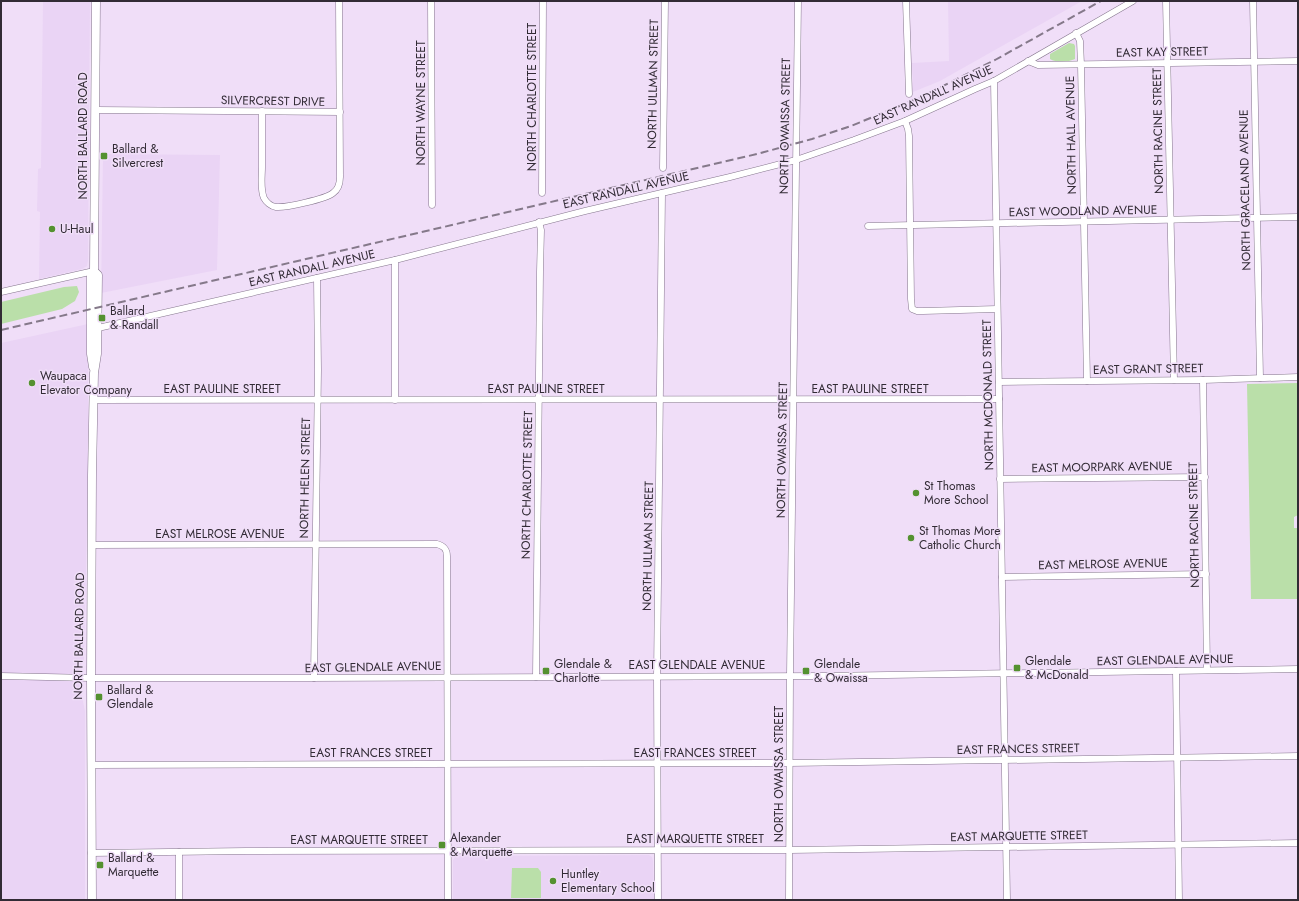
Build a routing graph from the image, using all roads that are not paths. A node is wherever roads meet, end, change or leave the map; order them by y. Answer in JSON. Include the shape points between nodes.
{"nodes":[{"id":1,"x":96,"y":1,"type":"edge"},
{"id":2,"x":339,"y":1,"type":"edge"},
{"id":3,"x":431,"y":1,"type":"edge"},
{"id":4,"x":543,"y":1,"type":"edge"},
{"id":5,"x":665,"y":1,"type":"edge"},
{"id":6,"x":798,"y":1,"type":"edge"},
{"id":7,"x":906,"y":1,"type":"edge"},
{"id":8,"x":1133,"y":1,"type":"edge"},
{"id":9,"x":1166,"y":1,"type":"edge"},
{"id":10,"x":1253,"y":1,"type":"edge"},
{"id":11,"x":1076,"y":33,"type":"junction"},
{"id":12,"x":1028,"y":61,"type":"junction"},
{"id":13,"x":1298,"y":61,"type":"edge"},
{"id":14,"x":1253,"y":62,"type":"junction"},
{"id":15,"x":1167,"y":63,"type":"junction"},
{"id":16,"x":1081,"y":64,"type":"junction"},
{"id":17,"x":994,"y":82,"type":"junction"},
{"id":18,"x":908,"y":94,"type":"dead end"},
{"id":19,"x":96,"y":110,"type":"junction"},
{"id":20,"x":262,"y":111,"type":"junction"},
{"id":21,"x":340,"y":112,"type":"junction"},
{"id":22,"x":905,"y":121,"type":"junction"},
{"id":23,"x":796,"y":160,"type":"junction"},
{"id":24,"x":663,"y":168,"type":"dead end"},
{"id":25,"x":542,"y":193,"type":"dead end"},
{"id":26,"x":662,"y":193,"type":"junction"},
{"id":27,"x":432,"y":205,"type":"dead end"},
{"id":28,"x":1298,"y":217,"type":"edge"},
{"id":29,"x":1256,"y":218,"type":"junction"},
{"id":30,"x":1170,"y":220,"type":"junction"},
{"id":31,"x":1084,"y":221,"type":"junction"},
{"id":32,"x":540,"y":222,"type":"junction"},
{"id":33,"x":996,"y":224,"type":"junction"},
{"id":34,"x":910,"y":225,"type":"junction"},
{"id":35,"x":868,"y":226,"type":"dead end"},
{"id":36,"x":395,"y":260,"type":"junction"},
{"id":37,"x":94,"y":271,"type":"junction"},
{"id":38,"x":317,"y":278,"type":"junction"},
{"id":39,"x":1,"y":292,"type":"edge"},
{"id":40,"x":998,"y":309,"type":"junction"},
{"id":41,"x":98,"y":328,"type":"junction"},
{"id":42,"x":94,"y":373,"type":"junction"},
{"id":43,"x":1298,"y":377,"type":"edge"},
{"id":44,"x":1260,"y":378,"type":"junction"},
{"id":45,"x":1174,"y":380,"type":"junction"},
{"id":46,"x":1203,"y":380,"type":"junction"},
{"id":47,"x":1087,"y":381,"type":"junction"},
{"id":48,"x":999,"y":382,"type":"junction"},
{"id":49,"x":999,"y":399,"type":"junction"},
{"id":50,"x":93,"y":400,"type":"junction"},
{"id":51,"x":317,"y":400,"type":"junction"},
{"id":52,"x":395,"y":400,"type":"junction"},
{"id":53,"x":539,"y":400,"type":"junction"},
{"id":54,"x":661,"y":400,"type":"junction"},
{"id":55,"x":793,"y":400,"type":"junction"},
{"id":56,"x":1205,"y":477,"type":"junction"},
{"id":57,"x":1000,"y":479,"type":"junction"},
{"id":58,"x":92,"y":545,"type":"junction"},
{"id":59,"x":316,"y":545,"type":"junction"},
{"id":60,"x":1206,"y":574,"type":"junction"},
{"id":61,"x":1002,"y":577,"type":"junction"},
{"id":62,"x":1298,"y":669,"type":"edge"},
{"id":63,"x":1207,"y":670,"type":"junction"},
{"id":64,"x":1176,"y":671,"type":"junction"},
{"id":65,"x":1003,"y":674,"type":"junction"},
{"id":66,"x":1,"y":676,"type":"edge"},
{"id":67,"x":790,"y":676,"type":"junction"},
{"id":68,"x":447,"y":677,"type":"junction"},
{"id":69,"x":536,"y":677,"type":"junction"},
{"id":70,"x":657,"y":677,"type":"junction"},
{"id":71,"x":90,"y":678,"type":"junction"},
{"id":72,"x":314,"y":678,"type":"junction"},
{"id":73,"x":1298,"y":756,"type":"edge"},
{"id":74,"x":1178,"y":758,"type":"junction"},
{"id":75,"x":1005,"y":760,"type":"junction"},
{"id":76,"x":789,"y":763,"type":"junction"},
{"id":77,"x":447,"y":764,"type":"junction"},
{"id":78,"x":657,"y":764,"type":"junction"},
{"id":79,"x":91,"y":765,"type":"junction"},
{"id":80,"x":1298,"y":843,"type":"edge"},
{"id":81,"x":1178,"y":845,"type":"junction"},
{"id":82,"x":1006,"y":847,"type":"junction"},
{"id":83,"x":658,"y":850,"type":"junction"},
{"id":84,"x":790,"y":850,"type":"junction"},
{"id":85,"x":448,"y":851,"type":"junction"},
{"id":86,"x":179,"y":852,"type":"junction"},
{"id":87,"x":91,"y":853,"type":"junction"},
{"id":88,"x":92,"y":900,"type":"edge"},
{"id":89,"x":179,"y":900,"type":"edge"},
{"id":90,"x":448,"y":900,"type":"edge"},
{"id":91,"x":658,"y":900,"type":"edge"},
{"id":92,"x":789,"y":900,"type":"edge"},
{"id":93,"x":1007,"y":900,"type":"edge"},
{"id":94,"x":1180,"y":900,"type":"edge"}],
"edges":[{"from":1,"to":19,"type":"main road","name":"NORTH BALLARD ROAD"},
{"from":2,"to":21,"type":"street","name":"SILVERCREST DRIVE"},
{"from":3,"to":27,"type":"street","name":"NORTH WAYNE STREET"},
{"from":4,"to":25,"type":"street","name":"NORTH CHARLOTTE STREET"},
{"from":5,"to":24,"type":"street","name":"NORTH ULLMAN STREET"},
{"from":6,"to":23,"type":"street","name":"NORTH OWAISSA STREET"},
{"from":7,"to":18,"type":"street"},
{"from":8,"to":11,"type":"street","name":"EAST RANDALL AVENUE"},
{"from":9,"to":15,"type":"street","name":"NORTH RACINE STREET"},
{"from":10,"to":14,"type":"street","name":"NORTH GRACELAND AVENUE"},
{"from":11,"to":12,"type":"street","name":"EAST RANDALL AVENUE"},
{"from":11,"to":16,"type":"street","name":"NORTH HALL AVENUE","via":[[1080,41]]},
{"from":12,"to":16,"type":"street","name":"EAST KAY STREET","via":[[1038,65]]},
{"from":12,"to":17,"type":"street","name":"EAST RANDALL AVENUE"},
{"from":13,"to":14,"type":"street","name":"EAST KAY STREET"},
{"from":14,"to":15,"type":"street","name":"EAST KAY STREET"},
{"from":14,"to":29,"type":"street","name":"NORTH GRACELAND AVENUE"},
{"from":15,"to":16,"type":"street","name":"EAST KAY STREET"},
{"from":15,"to":30,"type":"street","name":"NORTH RACINE STREET"},
{"from":16,"to":31,"type":"street","name":"NORTH HALL AVENUE"},
{"from":17,"to":22,"type":"street","name":"EAST RANDALL AVENUE","via":[[975,88]]},
{"from":17,"to":33,"type":"street","name":"NORTH MCDONALD STREET"},
{"from":19,"to":20,"type":"street","name":"SILVERCREST DRIVE"},
{"from":19,"to":37,"type":"main road","name":"NORTH BALLARD ROAD"},
{"from":20,"to":21,"type":"street","name":"SILVERCREST DRIVE"},
{"from":20,"to":21,"type":"street","via":[[263,193],[266,201],[277,207],[319,199],[338,189]]},
{"from":22,"to":23,"type":"street","name":"EAST RANDALL AVENUE"},
{"from":22,"to":34,"type":"street","via":[[909,136]]},
{"from":23,"to":26,"type":"street","name":"EAST RANDALL AVENUE"},
{"from":23,"to":55,"type":"street","name":"NORTH OWAISSA STREET"},
{"from":26,"to":32,"type":"street","name":"EAST RANDALL AVENUE"},
{"from":26,"to":54,"type":"street","name":"NORTH ULLMAN STREET"},
{"from":28,"to":29,"type":"street","name":"EAST WOODLAND AVENUE"},
{"from":29,"to":30,"type":"street","name":"EAST WOODLAND AVENUE"},
{"from":29,"to":44,"type":"street","name":"NORTH GRACELAND AVENUE"},
{"from":30,"to":31,"type":"street","name":"EAST WOODLAND AVENUE"},
{"from":30,"to":45,"type":"street","name":"NORTH RACINE STREET"},
{"from":31,"to":33,"type":"street","name":"EAST WOODLAND AVENUE"},
{"from":31,"to":47,"type":"street","name":"NORTH HALL AVENUE"},
{"from":32,"to":36,"type":"street","name":"EAST RANDALL AVENUE"},
{"from":32,"to":53,"type":"street","name":"NORTH CHARLOTTE STREET"},
{"from":33,"to":34,"type":"street","name":"EAST WOODLAND AVENUE"},
{"from":33,"to":40,"type":"street","name":"NORTH MCDONALD STREET"},
{"from":34,"to":35,"type":"street","name":"EAST WOODLAND AVENUE"},
{"from":34,"to":40,"type":"street","via":[[911,299],[914,310]]},
{"from":36,"to":38,"type":"street","name":"EAST RANDALL AVENUE"},
{"from":36,"to":52,"type":"street"},
{"from":37,"to":39,"type":"street"},
{"from":37,"to":41,"type":"main road","name":"NORTH BALLARD ROAD","via":[[98,275]]},
{"from":37,"to":42,"type":"main road","name":"NORTH BALLARD ROAD","via":[[91,275],[91,354]]},
{"from":38,"to":41,"type":"street","name":"EAST RANDALL AVENUE"},
{"from":38,"to":51,"type":"street","name":"NORTH HELEN STREET"},
{"from":40,"to":48,"type":"street","name":"NORTH MCDONALD STREET"},
{"from":41,"to":42,"type":"main road","name":"NORTH BALLARD ROAD","via":[[98,354]]},
{"from":42,"to":50,"type":"main road","name":"NORTH BALLARD ROAD"},
{"from":43,"to":44,"type":"street","name":"EAST GRANT STREET"},
{"from":44,"to":46,"type":"street","name":"EAST GRANT STREET"},
{"from":45,"to":46,"type":"street","name":"EAST GRANT STREET"},
{"from":45,"to":47,"type":"street","name":"EAST GRANT STREET"},
{"from":46,"to":56,"type":"street","name":"NORTH RACINE STREET"},
{"from":47,"to":48,"type":"street","name":"EAST GRANT STREET"},
{"from":48,"to":49,"type":"street","name":"NORTH MCDONALD STREET"},
{"from":49,"to":55,"type":"street","name":"EAST PAULINE STREET"},
{"from":49,"to":57,"type":"street","name":"NORTH MCDONALD STREET"},
{"from":50,"to":51,"type":"street","name":"EAST PAULINE STREET"},
{"from":50,"to":58,"type":"main road","name":"NORTH BALLARD ROAD"},
{"from":51,"to":52,"type":"street","name":"EAST PAULINE STREET"},
{"from":51,"to":59,"type":"street","name":"NORTH HELEN STREET"},
{"from":52,"to":53,"type":"street","name":"EAST PAULINE STREET"},
{"from":53,"to":54,"type":"street","name":"EAST PAULINE STREET"},
{"from":53,"to":69,"type":"street","name":"NORTH CHARLOTTE STREET"},
{"from":54,"to":55,"type":"street","name":"EAST PAULINE STREET"},
{"from":54,"to":70,"type":"street","name":"NORTH ULLMAN STREET"},
{"from":55,"to":67,"type":"street","name":"NORTH OWAISSA STREET"},
{"from":56,"to":57,"type":"street","name":"EAST MOORPARK AVENUE"},
{"from":56,"to":60,"type":"street","name":"NORTH RACINE STREET"},
{"from":57,"to":61,"type":"street","name":"NORTH MCDONALD STREET"},
{"from":58,"to":59,"type":"street","name":"EAST MELROSE AVENUE"},
{"from":58,"to":71,"type":"main road","name":"NORTH BALLARD ROAD"},
{"from":59,"to":68,"type":"street","name":"EAST MELROSE AVENUE","via":[[443,546],[447,551]]},
{"from":59,"to":72,"type":"street","name":"NORTH HELEN STREET"},
{"from":60,"to":61,"type":"street","name":"EAST MELROSE AVENUE"},
{"from":60,"to":63,"type":"street","name":"NORTH RACINE STREET"},
{"from":61,"to":65,"type":"street","name":"NORTH MCDONALD STREET"},
{"from":62,"to":63,"type":"street","name":"EAST GLENDALE AVENUE"},
{"from":63,"to":64,"type":"street","name":"EAST GLENDALE AVENUE"},
{"from":64,"to":65,"type":"street","name":"EAST GLENDALE AVENUE"},
{"from":64,"to":74,"type":"street"},
{"from":65,"to":67,"type":"street","name":"EAST GLENDALE AVENUE"},
{"from":65,"to":75,"type":"street","name":"NORTH MCDONALD STREET"},
{"from":66,"to":71,"type":"street","name":"EAST GLENDALE AVENUE"},
{"from":67,"to":70,"type":"street","name":"EAST GLENDALE AVENUE"},
{"from":67,"to":76,"type":"street","name":"NORTH OWAISSA STREET"},
{"from":68,"to":69,"type":"street","name":"EAST GLENDALE AVENUE"},
{"from":68,"to":72,"type":"street","name":"EAST GLENDALE AVENUE"},
{"from":68,"to":77,"type":"street"},
{"from":69,"to":70,"type":"street","name":"EAST GLENDALE AVENUE"},
{"from":70,"to":78,"type":"street","name":"NORTH ULLMAN STREET"},
{"from":71,"to":72,"type":"street","name":"EAST GLENDALE AVENUE"},
{"from":71,"to":79,"type":"main road","name":"NORTH BALLARD ROAD"},
{"from":73,"to":74,"type":"street","name":"EAST FRANCES STREET"},
{"from":74,"to":75,"type":"street","name":"EAST FRANCES STREET"},
{"from":74,"to":81,"type":"street"},
{"from":75,"to":76,"type":"street","name":"EAST FRANCES STREET"},
{"from":75,"to":82,"type":"street","name":"NORTH MCDONALD STREET"},
{"from":76,"to":78,"type":"street","name":"EAST FRANCES STREET"},
{"from":76,"to":84,"type":"street","name":"NORTH OWAISSA STREET"},
{"from":77,"to":78,"type":"street","name":"EAST FRANCES STREET"},
{"from":77,"to":79,"type":"street","name":"EAST FRANCES STREET"},
{"from":77,"to":85,"type":"street"},
{"from":78,"to":83,"type":"street","name":"NORTH ULLMAN STREET"},
{"from":79,"to":87,"type":"main road","name":"NORTH BALLARD ROAD"},
{"from":80,"to":81,"type":"street","name":"EAST MARQUETTE STREET"},
{"from":81,"to":82,"type":"street","name":"EAST MARQUETTE STREET"},
{"from":81,"to":94,"type":"street"},
{"from":82,"to":84,"type":"street","name":"EAST MARQUETTE STREET"},
{"from":82,"to":93,"type":"street","name":"NORTH MCDONALD STREET"},
{"from":83,"to":84,"type":"street","name":"EAST MARQUETTE STREET"},
{"from":83,"to":85,"type":"street","name":"EAST MARQUETTE STREET"},
{"from":83,"to":91,"type":"street","name":"NORTH ULLMAN STREET"},
{"from":84,"to":92,"type":"street","name":"NORTH OWAISSA STREET"},
{"from":85,"to":86,"type":"street","name":"EAST MARQUETTE STREET"},
{"from":85,"to":90,"type":"street"},
{"from":86,"to":87,"type":"street","name":"EAST MARQUETTE STREET"},
{"from":86,"to":89,"type":"street"},
{"from":87,"to":88,"type":"main road","name":"NORTH BALLARD ROAD"}]}
